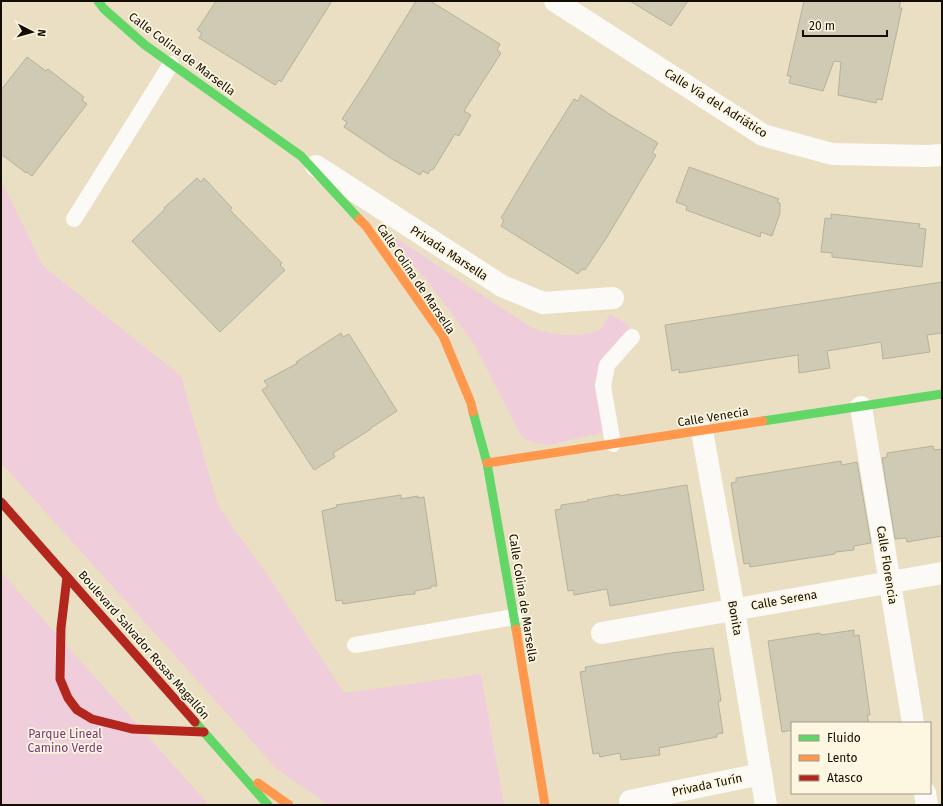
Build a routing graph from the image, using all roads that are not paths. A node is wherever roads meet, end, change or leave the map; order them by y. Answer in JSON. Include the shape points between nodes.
{"nodes":[{"id":1,"x":98,"y":1,"type":"edge"},
{"id":2,"x":555,"y":1,"type":"edge"},
{"id":3,"x":171,"y":64,"type":"junction"},
{"id":4,"x":942,"y":155,"type":"edge"},
{"id":5,"x":301,"y":156,"type":"junction"},
{"id":6,"x":74,"y":219,"type":"dead end"},
{"id":7,"x":613,"y":298,"type":"dead end"},
{"id":8,"x":632,"y":338,"type":"dead end"},
{"id":9,"x":942,"y":394,"type":"edge"},
{"id":10,"x":861,"y":407,"type":"junction"},
{"id":11,"x":702,"y":431,"type":"junction"},
{"id":12,"x":613,"y":444,"type":"junction"},
{"id":13,"x":487,"y":463,"type":"junction"},
{"id":14,"x":1,"y":502,"type":"edge"},
{"id":15,"x":942,"y":573,"type":"edge"},
{"id":16,"x":67,"y":577,"type":"junction"},
{"id":17,"x":890,"y":581,"type":"junction"},
{"id":18,"x":734,"y":610,"type":"junction"},
{"id":19,"x":514,"y":617,"type":"junction"},
{"id":20,"x":602,"y":633,"type":"dead end"},
{"id":21,"x":355,"y":645,"type":"dead end"},
{"id":22,"x":913,"y":722,"type":"edge"},
{"id":23,"x":204,"y":732,"type":"junction"},
{"id":24,"x":233,"y":765,"type":"junction"},
{"id":25,"x":761,"y":774,"type":"junction"},
{"id":26,"x":925,"y":794,"type":"edge"},
{"id":27,"x":630,"y":801,"type":"dead end"},
{"id":28,"x":268,"y":805,"type":"edge"},
{"id":29,"x":289,"y":805,"type":"edge"},
{"id":30,"x":545,"y":805,"type":"edge"},
{"id":31,"x":766,"y":805,"type":"edge"},
{"id":32,"x":927,"y":805,"type":"edge"}],
"edges":[{"from":1,"to":3,"type":"main road","name":"Calle Colina de Marsella","via":[[145,45]]},
{"from":2,"to":4,"type":"street","name":"Calle Vía del Adriático","via":[[763,135],[832,154]]},
{"from":3,"to":5,"type":"main road","name":"Calle Colina de Marsella"},
{"from":3,"to":6,"type":"lane"},
{"from":5,"to":7,"type":"street","name":"Privada Marsella","via":[[502,286],[543,303]]},
{"from":5,"to":13,"type":"main road","name":"Calle Colina de Marsella","via":[[366,226],[443,336],[471,403]]},
{"from":8,"to":12,"type":"lane","via":[[607,365],[603,386]]},
{"from":9,"to":10,"type":"main road","name":"Calle Venecia"},
{"from":10,"to":11,"type":"main road","name":"Calle Venecia"},
{"from":10,"to":17,"type":"street","name":"Calle Florencia"},
{"from":11,"to":12,"type":"main road","name":"Calle Venecia"},
{"from":11,"to":18,"type":"street","name":"Bonita"},
{"from":12,"to":13,"type":"main road","name":"Calle Venecia"},
{"from":13,"to":19,"type":"main road","name":"Calle Colina de Marsella"},
{"from":14,"to":16,"type":"main road","name":"Boulevard Salvador Rosas Magallón"},
{"from":15,"to":17,"type":"street","name":"Calle Serena"},
{"from":16,"to":23,"type":"main road","name":"Boulevard Salvador Rosas Magallón"},
{"from":16,"to":23,"type":"main road","via":[[61,628],[60,679],[68,698],[77,710],[92,719],[132,729]]},
{"from":17,"to":18,"type":"street","name":"Calle Serena"},
{"from":17,"to":22,"type":"street","name":"Calle Florencia"},
{"from":18,"to":20,"type":"street","name":"Calle Serena"},
{"from":18,"to":25,"type":"street","name":"Bonita"},
{"from":19,"to":21,"type":"lane"},
{"from":19,"to":30,"type":"main road","name":"Calle Colina de Marsella"},
{"from":23,"to":24,"type":"main road","name":"Boulevard Salvador Rosas Magallón"},
{"from":24,"to":28,"type":"main road","name":"Boulevard Salvador Rosas Magallón"},
{"from":24,"to":29,"type":"main road"},
{"from":25,"to":27,"type":"street","name":"Privada Turín"},
{"from":25,"to":31,"type":"street","name":"Bonita"},
{"from":26,"to":32,"type":"street"}]}
